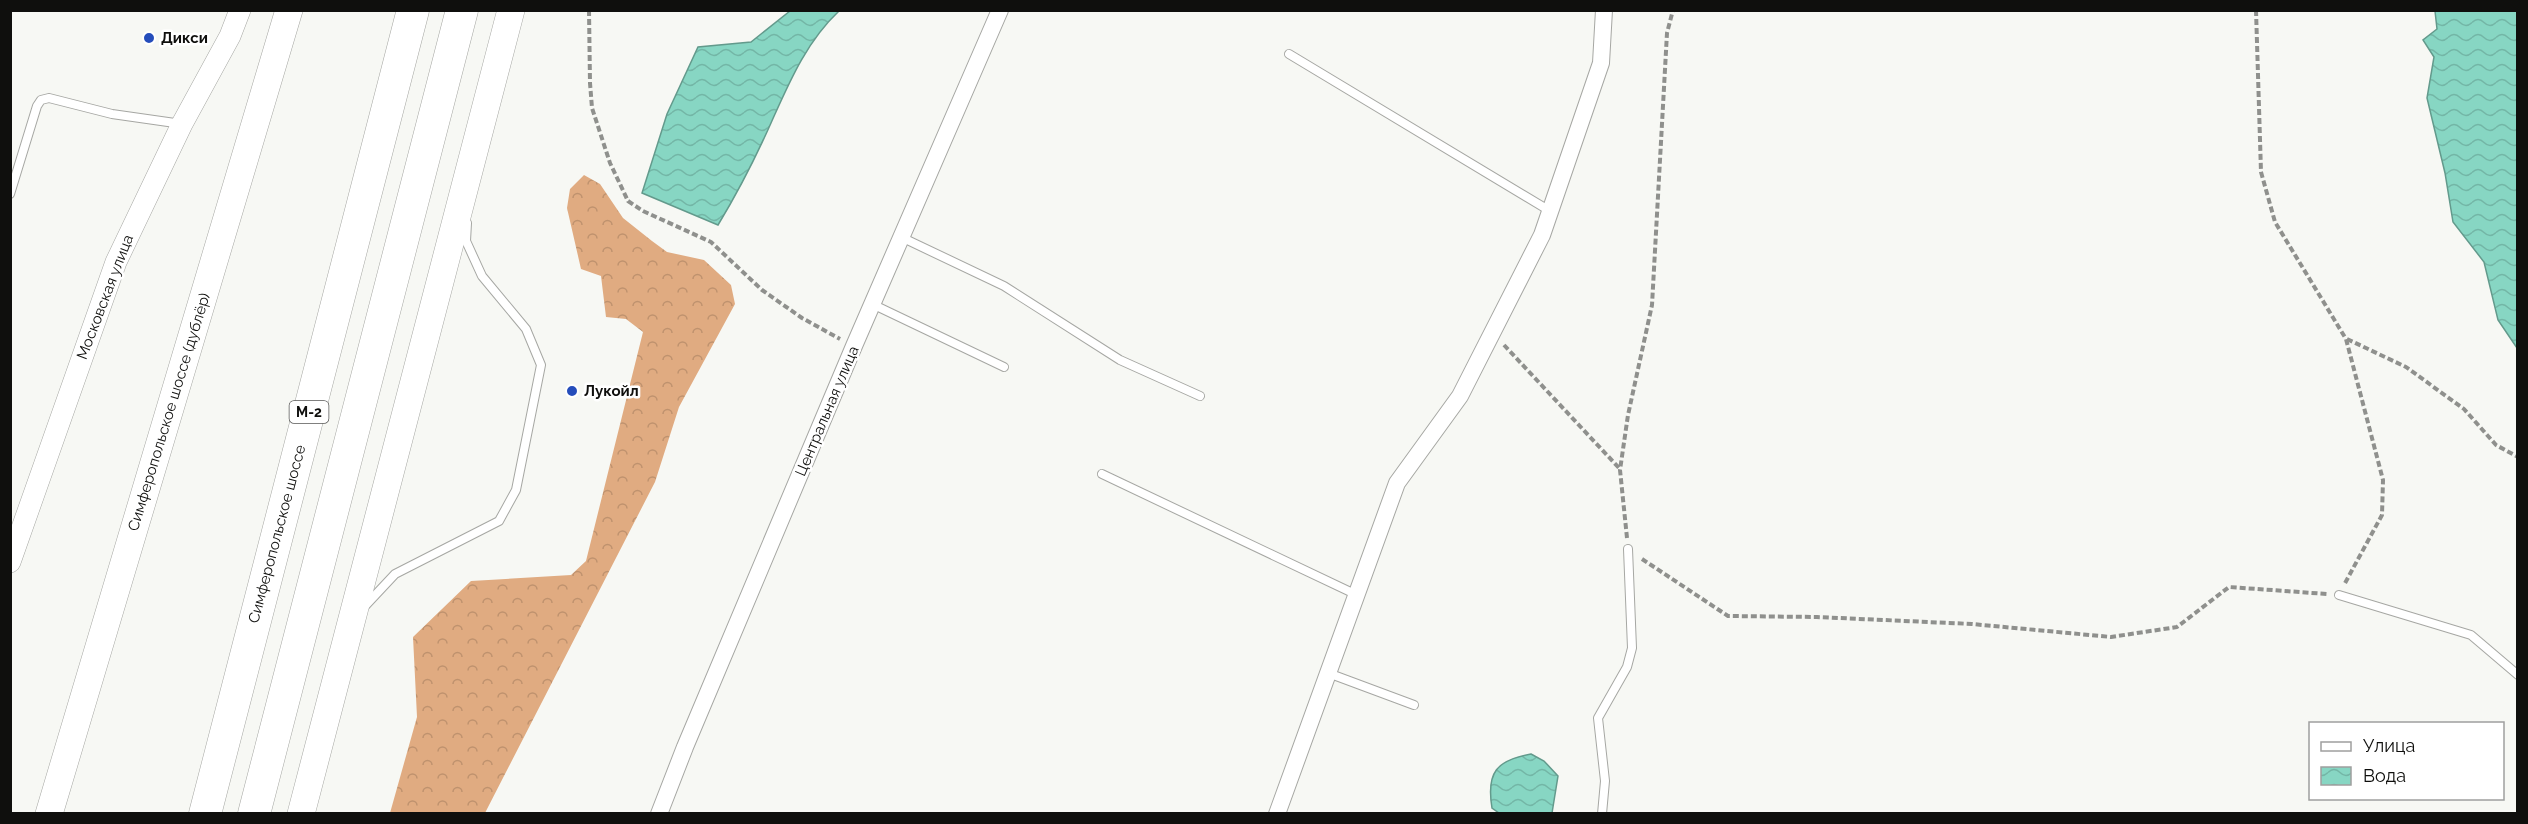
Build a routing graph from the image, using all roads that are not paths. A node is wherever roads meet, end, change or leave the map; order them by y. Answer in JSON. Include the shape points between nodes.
{"nodes":[{"id":1,"x":240,"y":10,"type":"edge"},
{"id":2,"x":289,"y":10,"type":"edge"},
{"id":3,"x":413,"y":10,"type":"edge"},
{"id":4,"x":462,"y":10,"type":"edge"},
{"id":5,"x":511,"y":10,"type":"edge"},
{"id":6,"x":1000,"y":10,"type":"edge"},
{"id":7,"x":1604,"y":10,"type":"edge"},
{"id":8,"x":1289,"y":54,"type":"dead end"},
{"id":9,"x":182,"y":124,"type":"junction"},
{"id":10,"x":467,"y":181,"type":"junction"},
{"id":11,"x":10,"y":194,"type":"edge"},
{"id":12,"x":1550,"y":211,"type":"junction"},
{"id":13,"x":902,"y":237,"type":"junction"},
{"id":14,"x":872,"y":304,"type":"junction"},
{"id":15,"x":1004,"y":368,"type":"dead end"},
{"id":16,"x":1200,"y":396,"type":"dead end"},
{"id":17,"x":1102,"y":474,"type":"dead end"},
{"id":18,"x":16,"y":530,"type":"edge"},
{"id":19,"x":1628,"y":549,"type":"road end"},
{"id":20,"x":10,"y":562,"type":"edge"},
{"id":21,"x":1357,"y":595,"type":"junction"},
{"id":22,"x":2339,"y":595,"type":"road end"},
{"id":23,"x":354,"y":617,"type":"junction"},
{"id":24,"x":1328,"y":673,"type":"junction"},
{"id":25,"x":2517,"y":675,"type":"edge"},
{"id":26,"x":1414,"y":705,"type":"dead end"},
{"id":27,"x":49,"y":813,"type":"edge"},
{"id":28,"x":205,"y":813,"type":"edge"},
{"id":29,"x":254,"y":813,"type":"edge"},
{"id":30,"x":301,"y":813,"type":"edge"},
{"id":31,"x":659,"y":813,"type":"edge"},
{"id":32,"x":1277,"y":813,"type":"edge"},
{"id":33,"x":1602,"y":813,"type":"edge"}],
"edges":[{"from":1,"to":9,"type":"street","name":"Московская улица"},
{"from":2,"to":27,"type":"main road","name":"Симферопольское шоссе (дублёр)"},
{"from":3,"to":28,"type":"highway","name":"Симферопольское шоссе","number":"М-2"},
{"from":4,"to":29,"type":"highway"},
{"from":5,"to":10,"type":"main road"},
{"from":6,"to":13,"type":"street","name":"Центральная улица"},
{"from":7,"to":12,"type":"street","via":[[1601,63]]},
{"from":8,"to":12,"type":"lane"},
{"from":9,"to":11,"type":"lane","via":[[112,114],[50,98],[42,100]]},
{"from":9,"to":18,"type":"street","name":"Московская улица","via":[[116,262]]},
{"from":10,"to":23,"type":"main road"},
{"from":10,"to":23,"type":"lane","via":[[466,241],[482,276],[526,329],[541,365],[516,490],[499,521],[395,574]]},
{"from":12,"to":21,"type":"street","via":[[1542,235],[1461,396],[1397,483]]},
{"from":13,"to":14,"type":"street","name":"Центральная улица"},
{"from":13,"to":16,"type":"lane","via":[[1004,286],[1120,360]]},
{"from":14,"to":15,"type":"lane"},
{"from":14,"to":31,"type":"street","name":"Центральная улица"},
{"from":17,"to":21,"type":"lane"},
{"from":18,"to":20,"type":"street","name":"Московская улица"},
{"from":19,"to":33,"type":"lane","via":[[1632,648],[1598,718],[1605,781]]},
{"from":21,"to":24,"type":"street"},
{"from":22,"to":25,"type":"lane","via":[[2471,634]]},
{"from":23,"to":30,"type":"main road"},
{"from":24,"to":26,"type":"lane"},
{"from":24,"to":32,"type":"street"}]}
